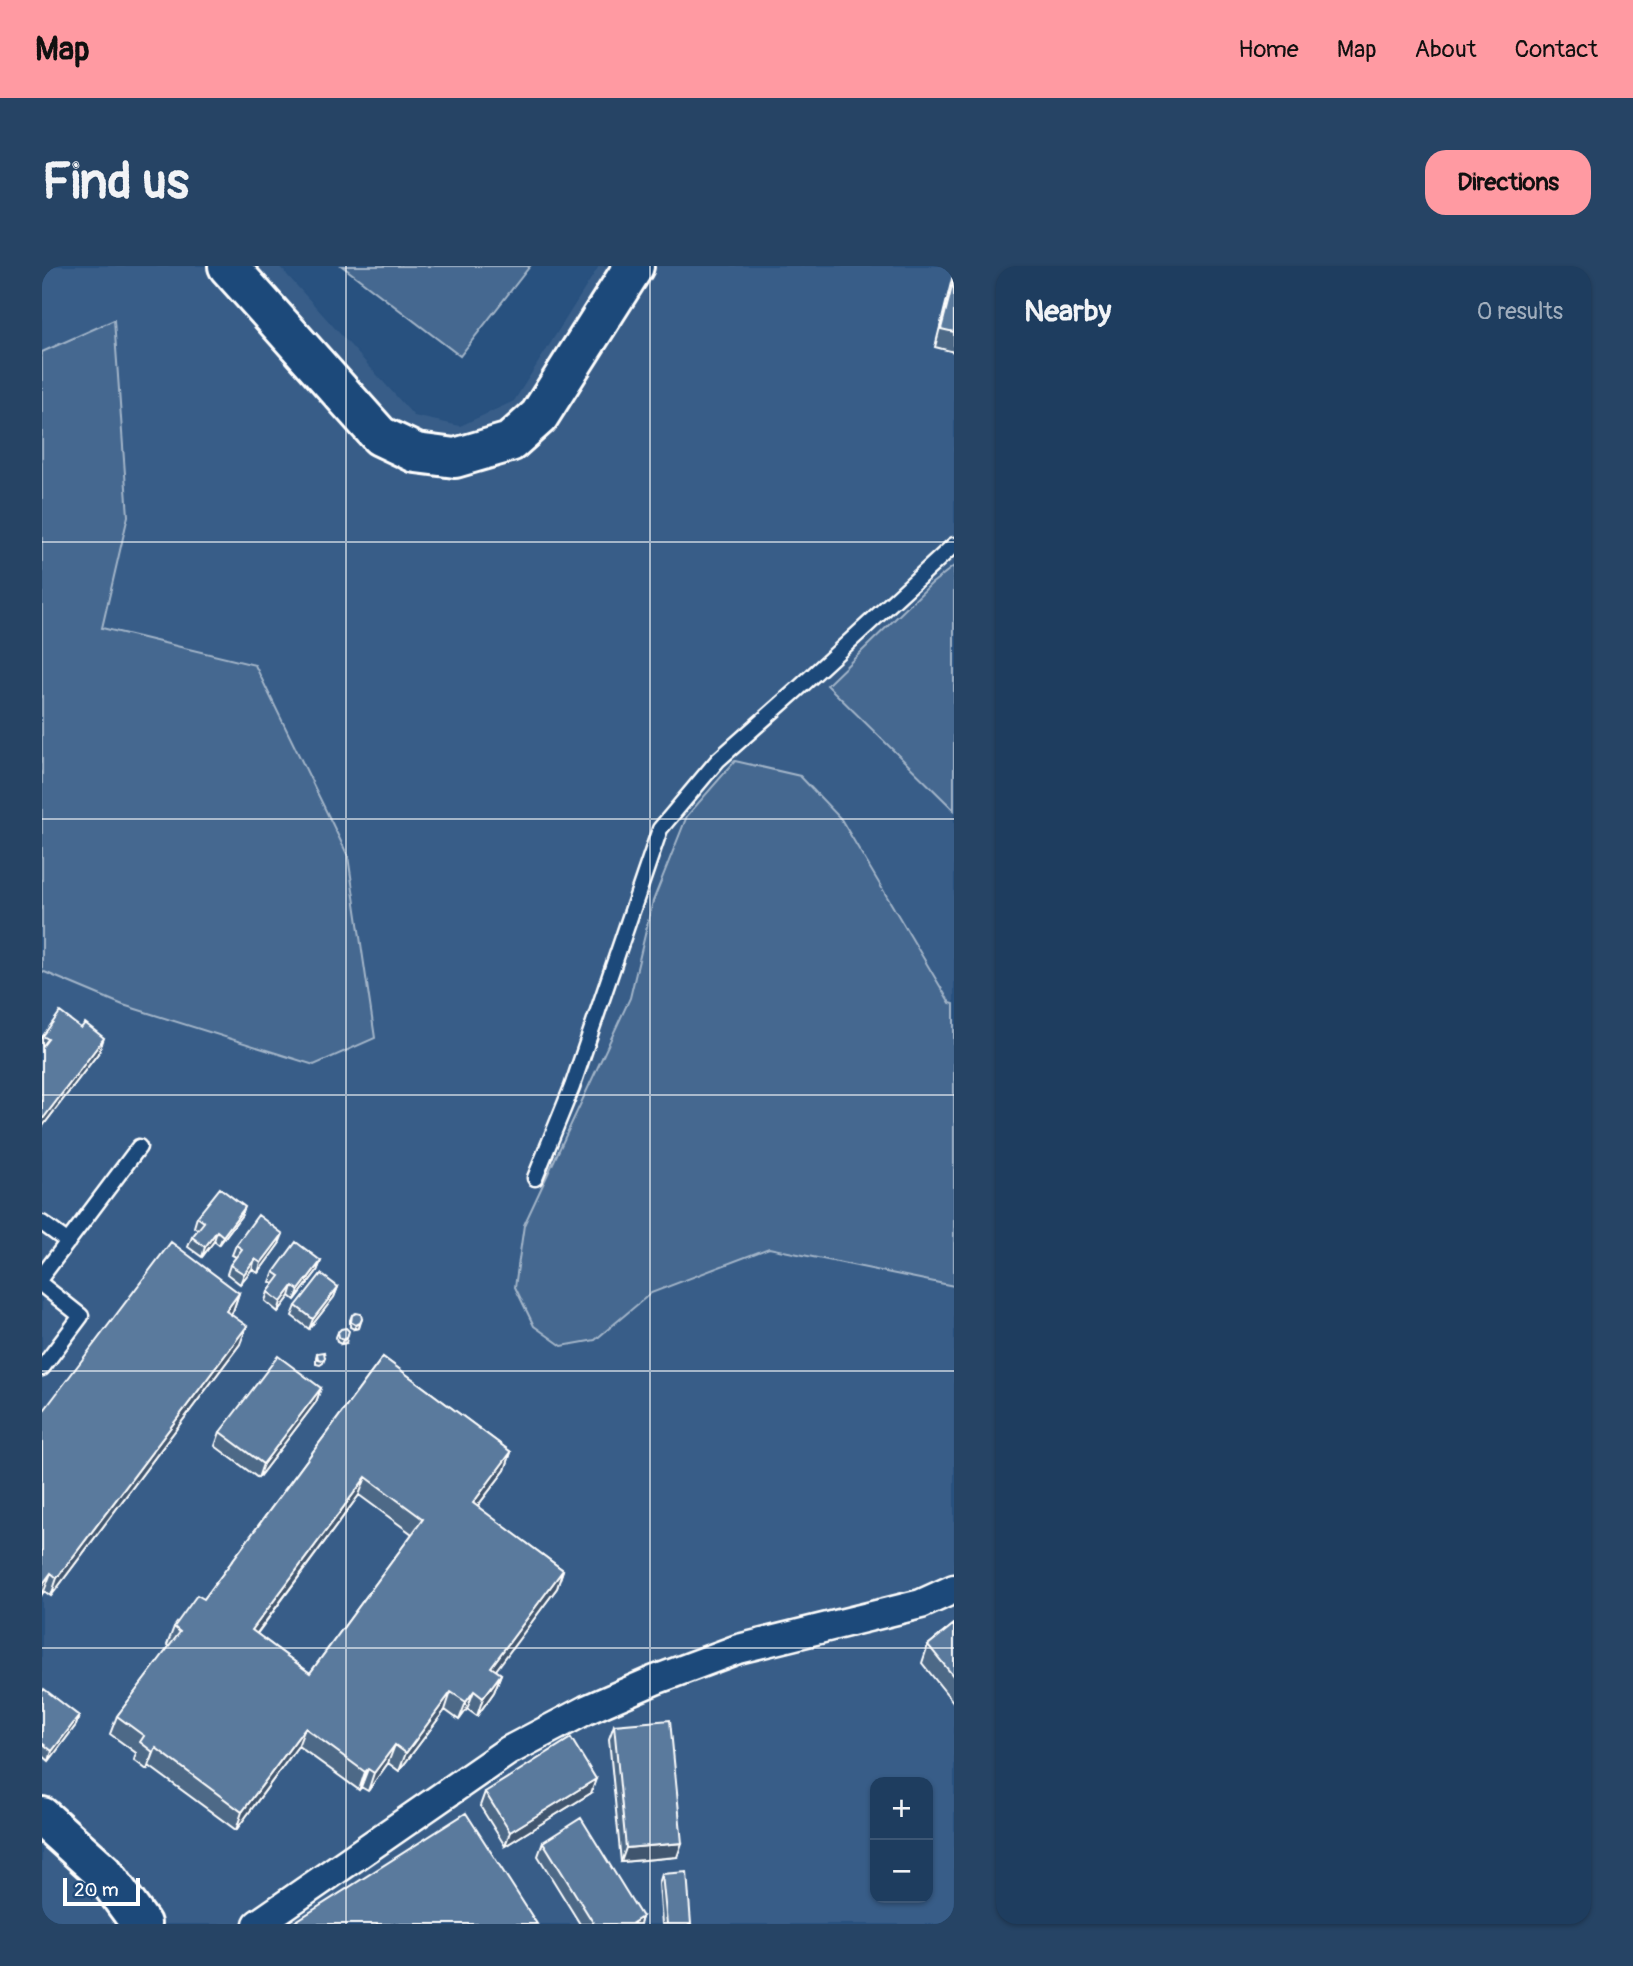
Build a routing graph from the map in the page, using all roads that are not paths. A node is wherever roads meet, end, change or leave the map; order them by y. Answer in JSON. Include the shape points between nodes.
{"nodes":[{"id":1,"x":228,"y":266,"type":"edge"},
{"id":2,"x":634,"y":266,"type":"edge"},
{"id":3,"x":954,"y":545,"type":"edge"},
{"id":4,"x":139,"y":1147,"type":"dead end"},
{"id":5,"x":535,"y":1178,"type":"dead end"},
{"id":6,"x":42,"y":1223,"type":"edge"},
{"id":7,"x":68,"y":1242,"type":"junction"},
{"id":8,"x":42,"y":1276,"type":"edge"},
{"id":9,"x":42,"y":1285,"type":"edge"},
{"id":10,"x":42,"y":1368,"type":"edge"},
{"id":11,"x":954,"y":1588,"type":"edge"},
{"id":12,"x":42,"y":1817,"type":"edge"},
{"id":13,"x":141,"y":1924,"type":"edge"},
{"id":14,"x":258,"y":1924,"type":"edge"}],
"edges":[{"from":1,"to":2,"type":"street","via":[[380,436],[415,453],[455,458],[510,442],[540,416]]},
{"from":3,"to":5,"type":"lane","via":[[718,760],[660,830],[572,1087]]},
{"from":4,"to":7,"type":"lane"},
{"from":6,"to":7,"type":"lane"},
{"from":7,"to":8,"type":"lane"},
{"from":9,"to":10,"type":"lane","via":[[81,1316]]},
{"from":11,"to":14,"type":"street","via":[[921,1604],[738,1649],[586,1710],[508,1751]]},
{"from":12,"to":13,"type":"street","via":[[103,1872]]}]}
